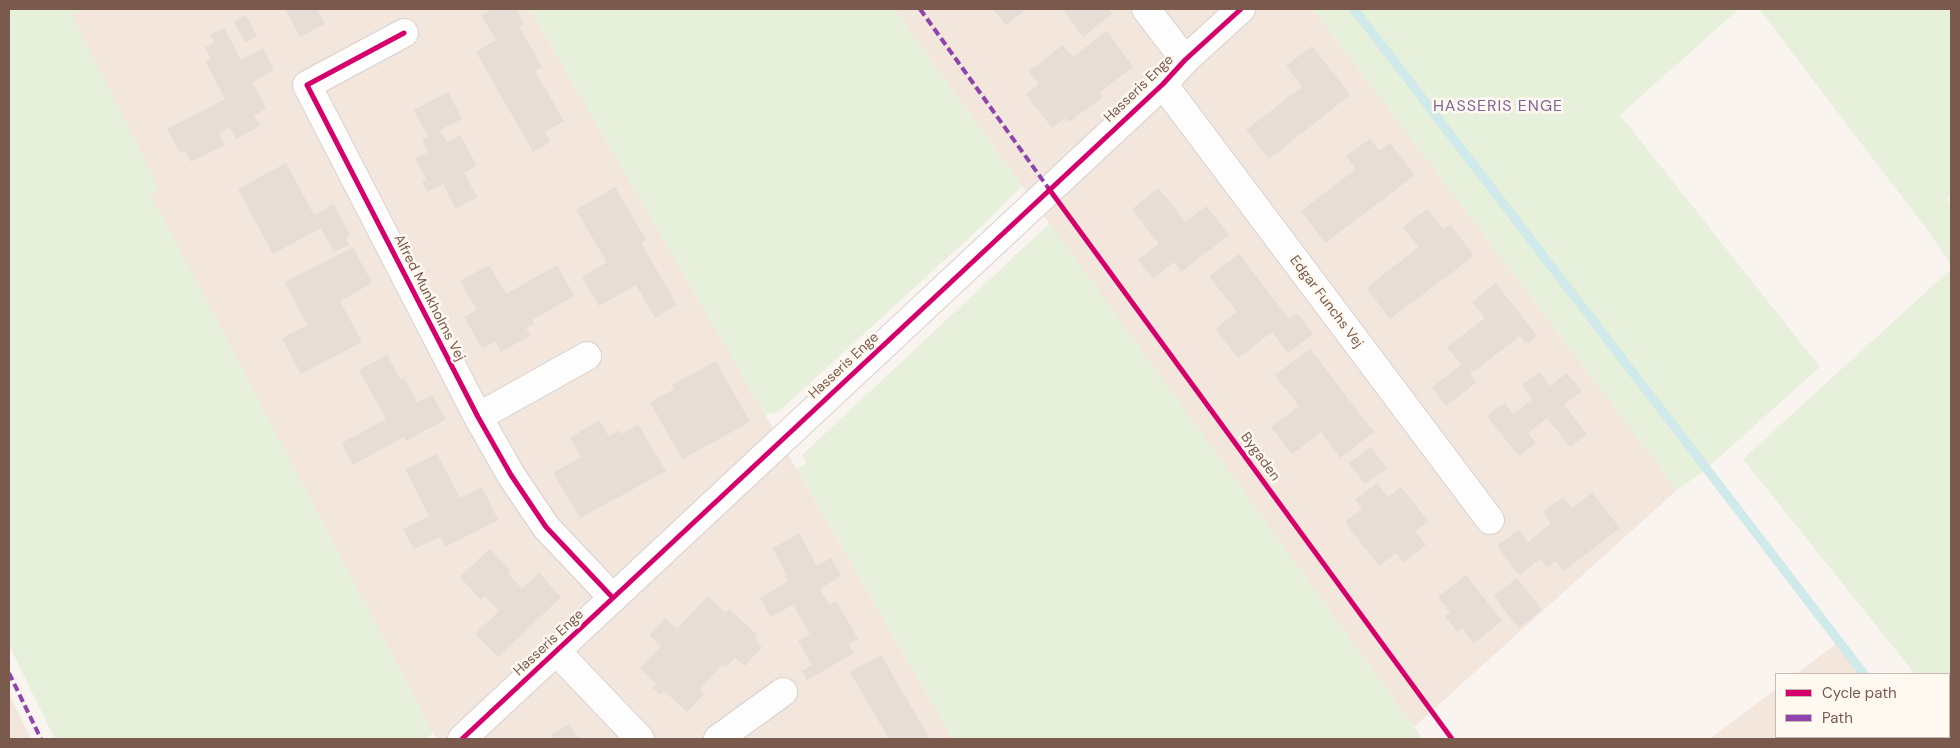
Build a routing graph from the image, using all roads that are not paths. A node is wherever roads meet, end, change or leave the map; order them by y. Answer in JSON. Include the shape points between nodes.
{"nodes":[{"id":1,"x":1146,"y":9,"type":"edge"},
{"id":2,"x":1241,"y":9,"type":"edge"},
{"id":3,"x":404,"y":33,"type":"dead end"},
{"id":4,"x":1185,"y":60,"type":"junction"},
{"id":5,"x":1163,"y":84,"type":"junction"},
{"id":6,"x":588,"y":356,"type":"dead end"},
{"id":7,"x":478,"y":417,"type":"junction"},
{"id":8,"x":1490,"y":520,"type":"dead end"},
{"id":9,"x":613,"y":598,"type":"junction"},
{"id":10,"x":556,"y":652,"type":"junction"},
{"id":11,"x":783,"y":692,"type":"dead end"},
{"id":12,"x":462,"y":739,"type":"edge"},
{"id":13,"x":640,"y":739,"type":"edge"},
{"id":14,"x":718,"y":739,"type":"edge"}],
"edges":[{"from":1,"to":4,"type":"street"},
{"from":2,"to":4,"type":"street","name":"Hasseris Enge"},
{"from":3,"to":7,"type":"street","name":"Alfred Munkholms Vej","via":[[308,85]]},
{"from":4,"to":5,"type":"street","name":"Hasseris Enge"},
{"from":5,"to":8,"type":"street","name":"Edgar Funchs Vej"},
{"from":5,"to":9,"type":"street","name":"Hasseris Enge"},
{"from":6,"to":7,"type":"street"},
{"from":7,"to":9,"type":"street","name":"Alfred Munkholms Vej","via":[[546,527]]},
{"from":9,"to":10,"type":"street","name":"Hasseris Enge"},
{"from":10,"to":12,"type":"street","name":"Hasseris Enge"},
{"from":10,"to":13,"type":"street"},
{"from":11,"to":14,"type":"street"}]}
